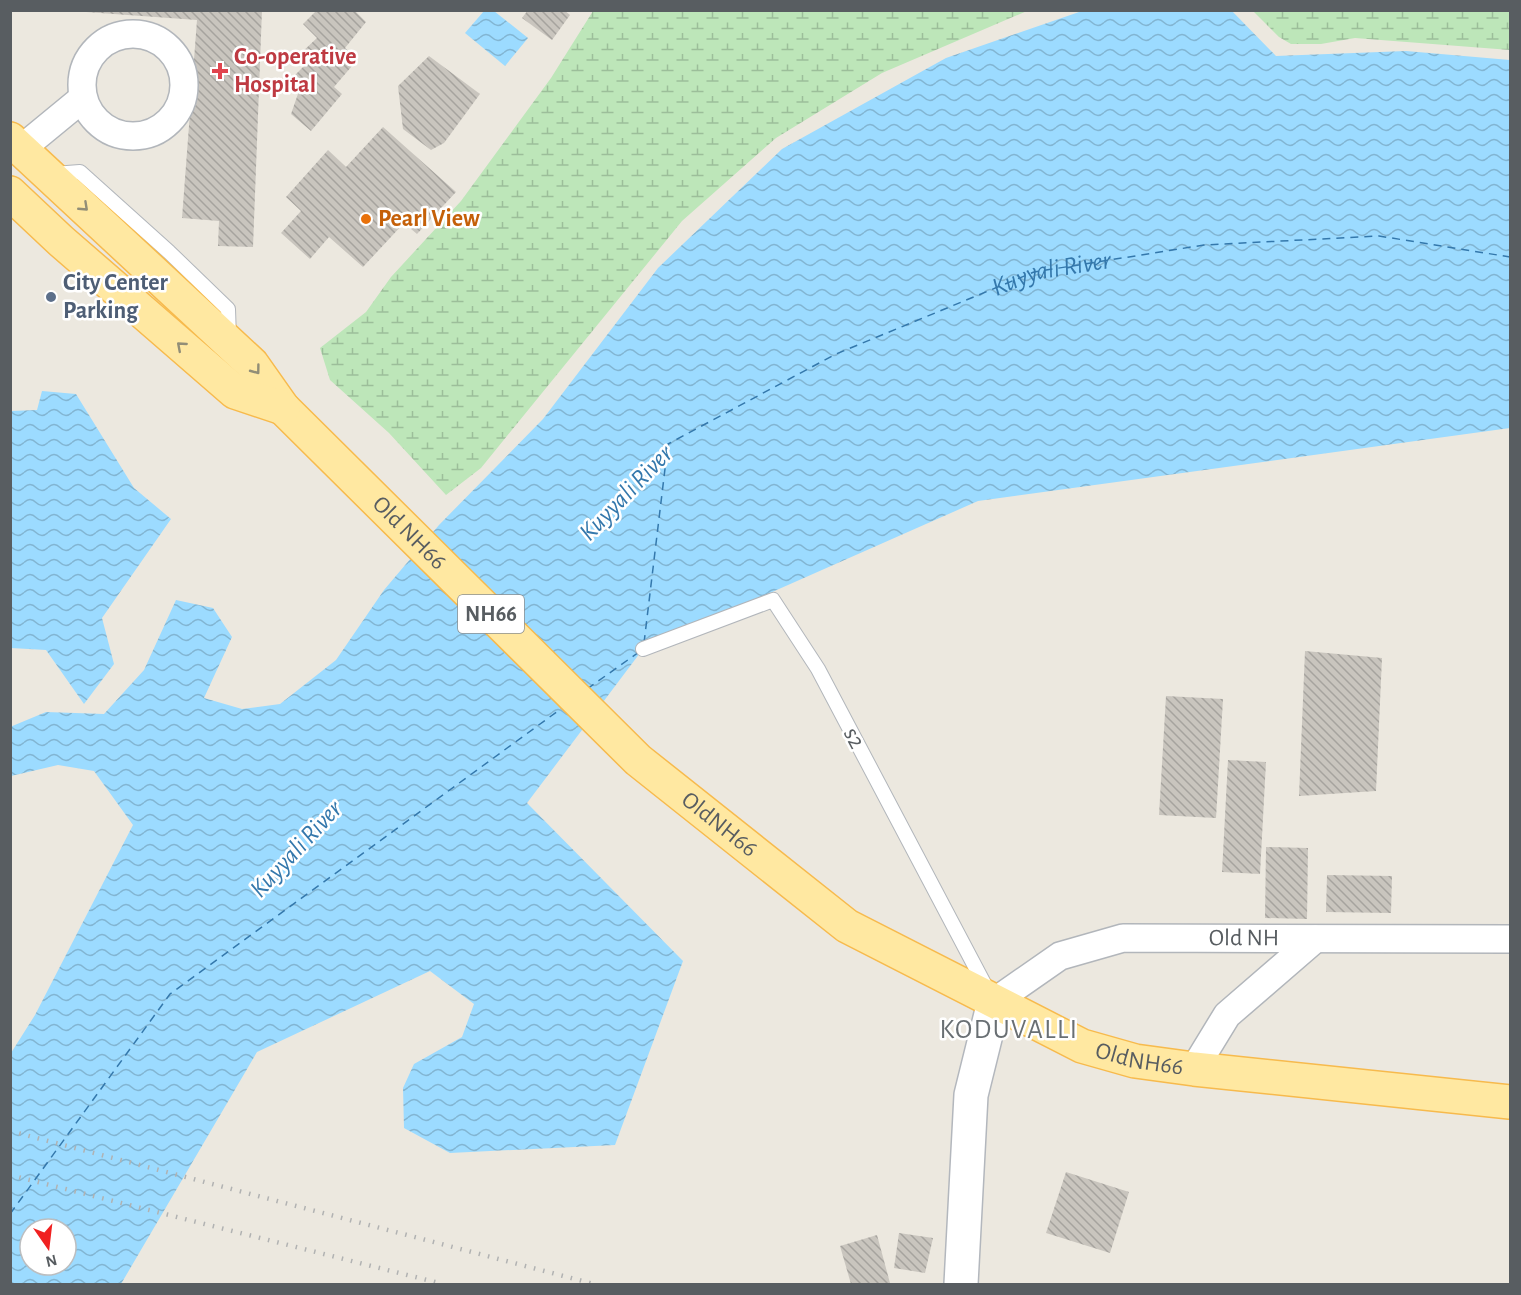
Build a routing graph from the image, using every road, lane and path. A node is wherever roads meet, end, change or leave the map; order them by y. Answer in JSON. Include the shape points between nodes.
{"nodes":[{"id":1,"x":83,"y":98,"type":"dead end"},
{"id":2,"x":16,"y":144,"type":"edge"},
{"id":3,"x":10,"y":192,"type":"edge"},
{"id":4,"x":283,"y":408,"type":"junction"},
{"id":5,"x":643,"y":649,"type":"dead end"},
{"id":6,"x":638,"y":760,"type":"joint"},
{"id":7,"x":1315,"y":939,"type":"junction"},
{"id":8,"x":1510,"y":939,"type":"edge"},
{"id":9,"x":994,"y":1002,"type":"junction"},
{"id":10,"x":1194,"y":1069,"type":"junction"},
{"id":11,"x":1510,"y":1102,"type":"edge"},
{"id":12,"x":961,"y":1284,"type":"edge"}],
"edges":[{"from":1,"to":2,"type":"street"},
{"from":2,"to":4,"type":"main road","name":"Old NH66","number":"NH66","one_way":true,"via":[[252,364]]},
{"from":4,"to":3,"type":"main road","name":"Old NH66","number":"NH66","one_way":true,"via":[[235,392]]},
{"from":4,"to":6,"type":"main road","name":"Old NH66","number":"NH66"},
{"from":5,"to":9,"type":"lane","name":"s2","via":[[773,600],[818,669]]},
{"from":6,"to":9,"type":"main road","name":"OldNH66","number":"NH66","via":[[847,926]]},
{"from":7,"to":8,"type":"street","name":"Old NH"},
{"from":7,"to":9,"type":"street","name":"Old NH","via":[[1122,938],[1060,956]]},
{"from":7,"to":10,"type":"street","via":[[1227,1015]]},
{"from":9,"to":10,"type":"main road","name":"OldNH66","number":"NH66","via":[[1082,1046],[1135,1061]]},
{"from":9,"to":12,"type":"main road","via":[[971,1095]]},
{"from":10,"to":11,"type":"main road","name":"OldNH66","number":"NH66"}]}
